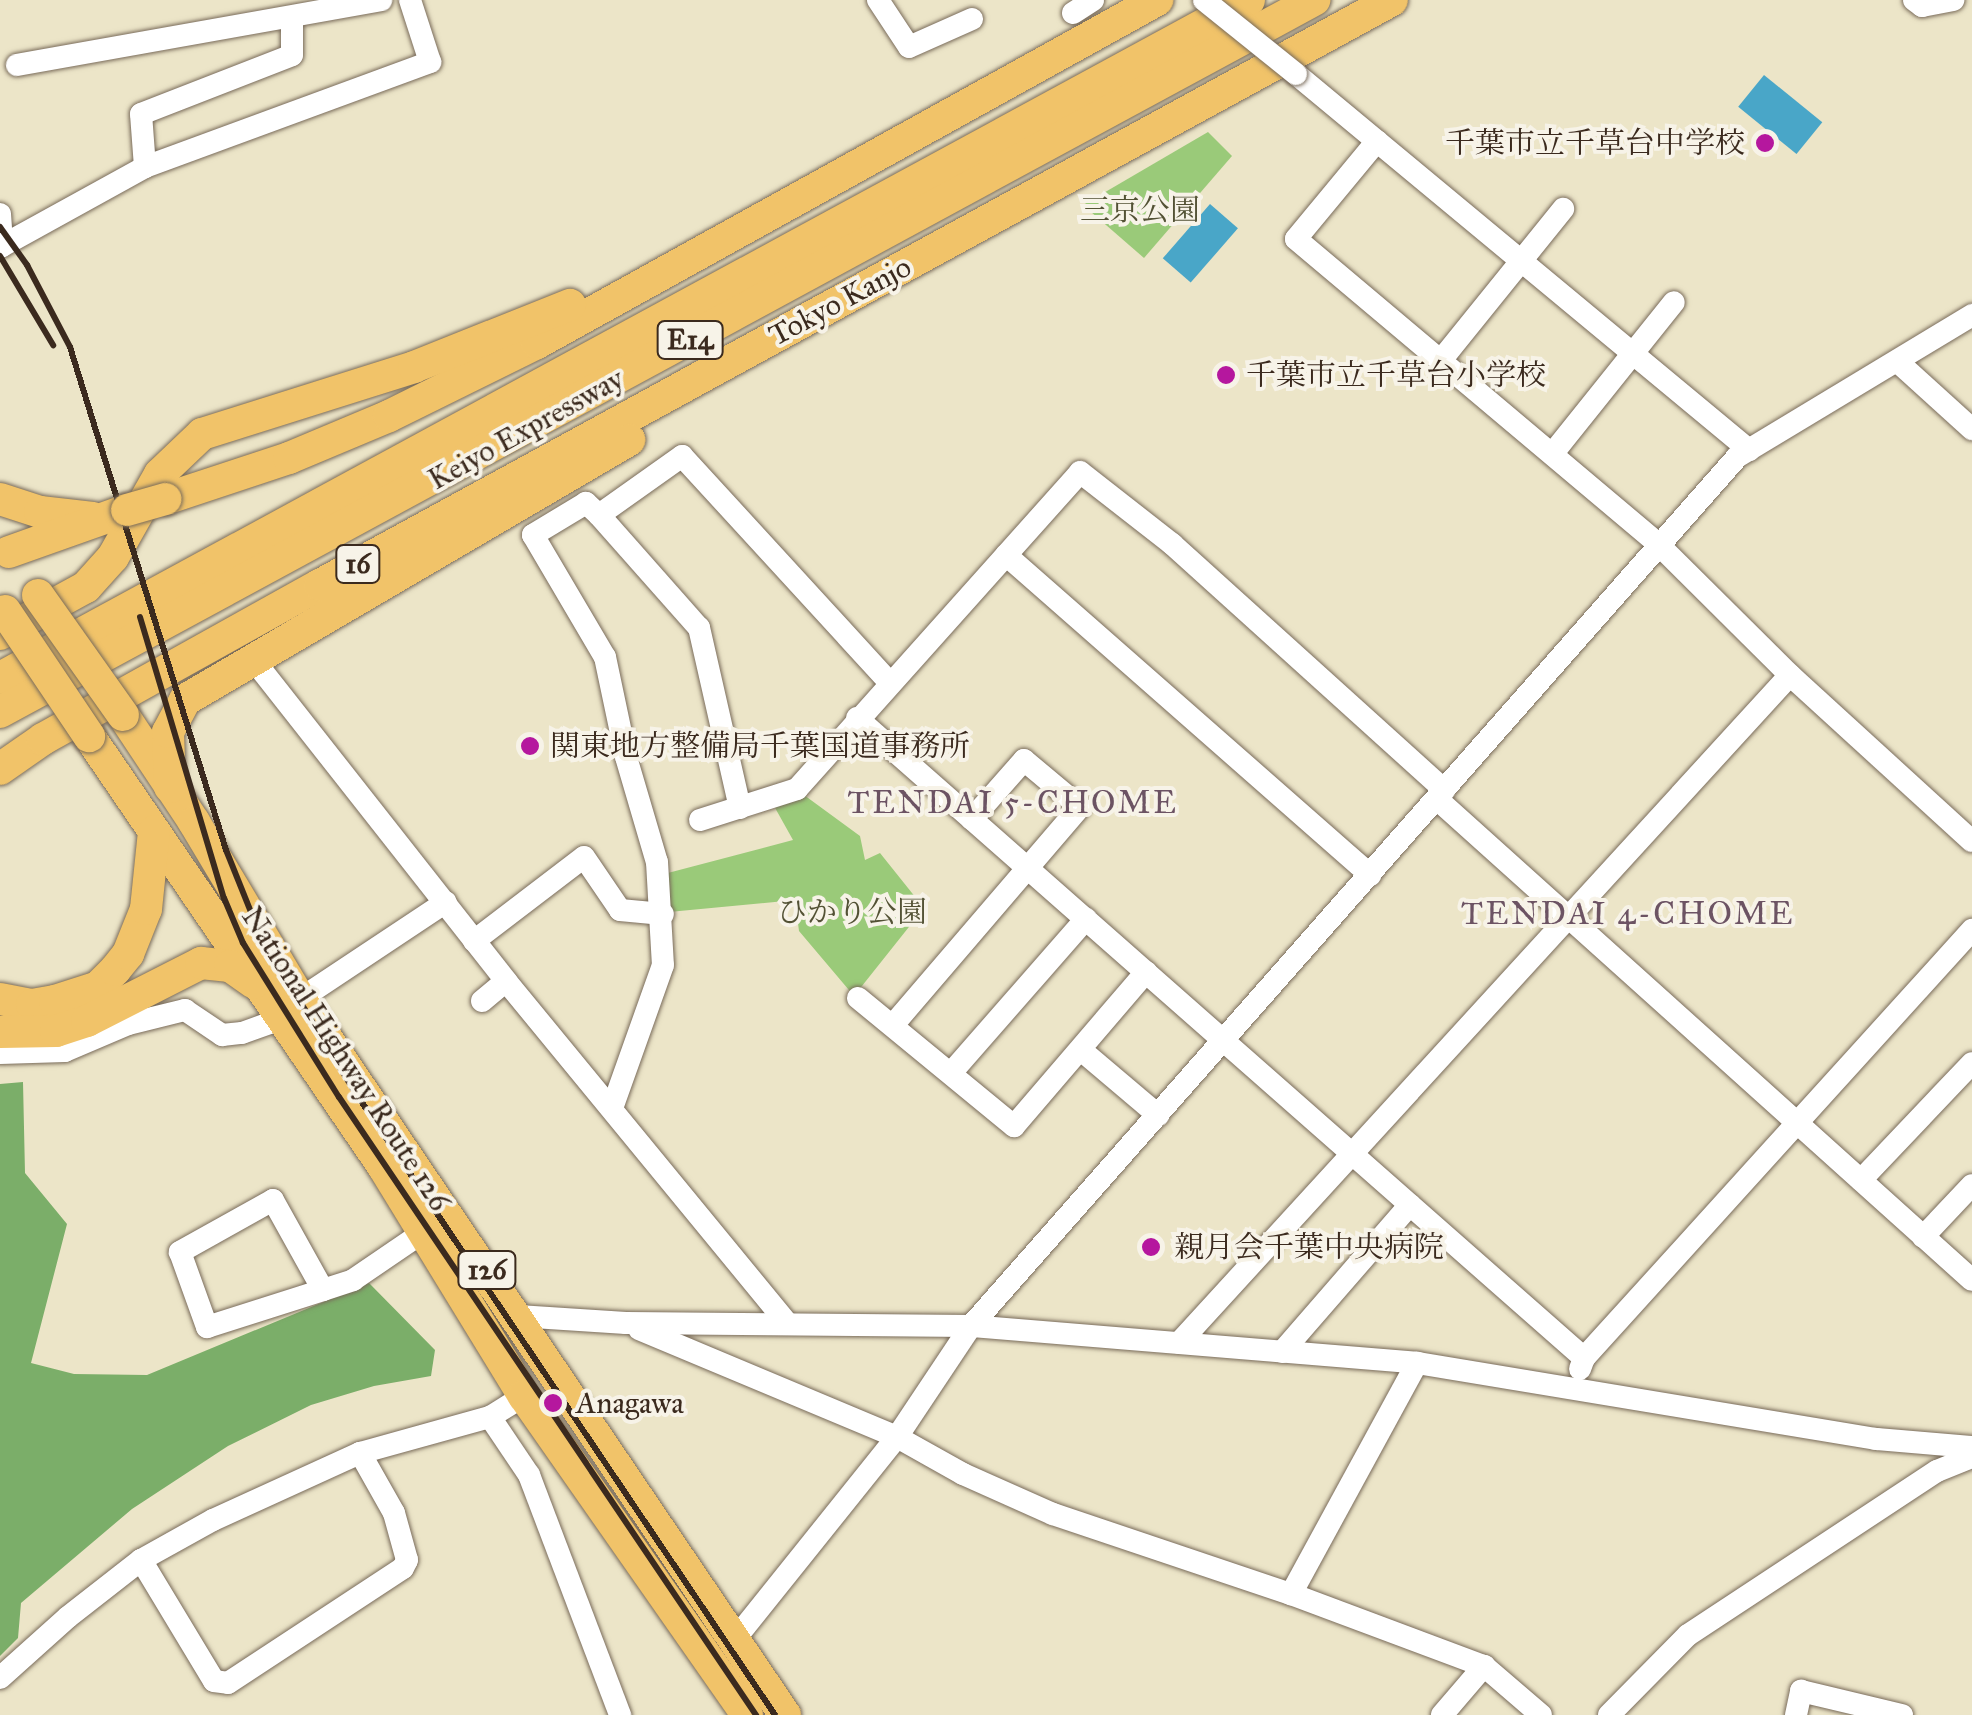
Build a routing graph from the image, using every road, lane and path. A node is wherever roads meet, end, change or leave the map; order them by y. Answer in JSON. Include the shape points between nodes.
{"nodes":[{"id":1,"x":381,"y":0,"type":"edge"},
{"id":2,"x":410,"y":0,"type":"edge"},
{"id":3,"x":878,"y":0,"type":"edge"},
{"id":4,"x":1093,"y":0,"type":"edge"},
{"id":5,"x":1158,"y":0,"type":"edge"},
{"id":6,"x":1204,"y":0,"type":"edge"},
{"id":7,"x":1248,"y":0,"type":"edge"},
{"id":8,"x":1314,"y":0,"type":"edge"},
{"id":9,"x":1392,"y":0,"type":"edge"},
{"id":10,"x":1914,"y":0,"type":"edge"},
{"id":11,"x":1953,"y":0,"type":"edge"},
{"id":12,"x":246,"y":11,"type":"edge"},
{"id":13,"x":1073,"y":13,"type":"dead end"},
{"id":14,"x":292,"y":17,"type":"junction"},
{"id":15,"x":972,"y":19,"type":"dead end"},
{"id":16,"x":16,"y":65,"type":"dead end"},
{"id":17,"x":1378,"y":142,"type":"junction"},
{"id":18,"x":145,"y":167,"type":"junction"},
{"id":19,"x":1563,"y":209,"type":"dead end"},
{"id":20,"x":0,"y":214,"type":"edge"},
{"id":21,"x":0,"y":246,"type":"edge"},
{"id":22,"x":1521,"y":261,"type":"junction"},
{"id":23,"x":637,"y":288,"type":"junction"},
{"id":24,"x":1674,"y":302,"type":"dead end"},
{"id":25,"x":1972,"y":315,"type":"edge"},
{"id":26,"x":1633,"y":353,"type":"junction"},
{"id":27,"x":1442,"y":359,"type":"junction"},
{"id":28,"x":1898,"y":362,"type":"junction"},
{"id":29,"x":720,"y":366,"type":"junction"},
{"id":30,"x":1972,"y":429,"type":"edge"},
{"id":31,"x":1749,"y":450,"type":"junction"},
{"id":32,"x":1553,"y":453,"type":"junction"},
{"id":33,"x":0,"y":499,"type":"edge"},
{"id":34,"x":115,"y":514,"type":"junction"},
{"id":35,"x":599,"y":515,"type":"junction"},
{"id":36,"x":1659,"y":545,"type":"junction"},
{"id":37,"x":2,"y":550,"type":"edge"},
{"id":38,"x":1006,"y":554,"type":"junction"},
{"id":39,"x":1,"y":610,"type":"edge"},
{"id":40,"x":252,"y":658,"type":"junction"},
{"id":41,"x":1790,"y":675,"type":"junction"},
{"id":42,"x":0,"y":678,"type":"edge"},
{"id":43,"x":889,"y":682,"type":"junction"},
{"id":44,"x":0,"y":712,"type":"edge"},
{"id":45,"x":858,"y":718,"type":"junction"},
{"id":46,"x":43,"y":739,"type":"junction"},
{"id":47,"x":0,"y":761,"type":"edge"},
{"id":48,"x":0,"y":769,"type":"edge"},
{"id":49,"x":171,"y":790,"type":"junction"},
{"id":50,"x":1440,"y":795,"type":"junction"},
{"id":51,"x":740,"y":808,"type":"junction"},
{"id":52,"x":972,"y":819,"type":"junction"},
{"id":53,"x":700,"y":820,"type":"dead end"},
{"id":54,"x":194,"y":822,"type":"junction"},
{"id":55,"x":154,"y":831,"type":"junction"},
{"id":56,"x":1972,"y":841,"type":"edge"},
{"id":57,"x":1028,"y":868,"type":"junction"},
{"id":58,"x":1370,"y":876,"type":"junction"},
{"id":59,"x":446,"y":902,"type":"junction"},
{"id":60,"x":203,"y":905,"type":"junction"},
{"id":61,"x":663,"y":914,"type":"junction"},
{"id":62,"x":1568,"y":918,"type":"junction"},
{"id":63,"x":1086,"y":920,"type":"junction"},
{"id":64,"x":1972,"y":930,"type":"edge"},
{"id":65,"x":474,"y":941,"type":"junction"},
{"id":66,"x":1146,"y":972,"type":"junction"},
{"id":67,"x":506,"y":980,"type":"junction"},
{"id":68,"x":158,"y":982,"type":"junction"},
{"id":69,"x":260,"y":987,"type":"junction"},
{"id":70,"x":858,"y":998,"type":"dead end"},
{"id":71,"x":0,"y":999,"type":"edge"},
{"id":72,"x":482,"y":1001,"type":"dead end"},
{"id":73,"x":291,"y":1009,"type":"junction"},
{"id":74,"x":893,"y":1025,"type":"junction"},
{"id":75,"x":0,"y":1032,"type":"edge"},
{"id":76,"x":1224,"y":1041,"type":"junction"},
{"id":77,"x":1081,"y":1050,"type":"junction"},
{"id":78,"x":0,"y":1053,"type":"edge"},
{"id":79,"x":1972,"y":1063,"type":"edge"},
{"id":80,"x":951,"y":1073,"type":"junction"},
{"id":81,"x":612,"y":1108,"type":"junction"},
{"id":82,"x":1158,"y":1115,"type":"junction"},
{"id":83,"x":1796,"y":1123,"type":"junction"},
{"id":84,"x":1352,"y":1154,"type":"junction"},
{"id":85,"x":1861,"y":1180,"type":"junction"},
{"id":86,"x":1972,"y":1185,"type":"edge"},
{"id":87,"x":1410,"y":1205,"type":"junction"},
{"id":88,"x":422,"y":1233,"type":"junction"},
{"id":89,"x":1923,"y":1237,"type":"junction"},
{"id":90,"x":1972,"y":1280,"type":"edge"},
{"id":91,"x":323,"y":1290,"type":"junction"},
{"id":92,"x":518,"y":1316,"type":"junction"},
{"id":93,"x":787,"y":1322,"type":"junction"},
{"id":94,"x":626,"y":1324,"type":"junction"},
{"id":95,"x":971,"y":1326,"type":"junction"},
{"id":96,"x":1180,"y":1343,"type":"junction"},
{"id":97,"x":1282,"y":1352,"type":"junction"},
{"id":98,"x":1584,"y":1358,"type":"junction"},
{"id":99,"x":1417,"y":1363,"type":"junction"},
{"id":100,"x":1573,"y":1386,"type":"junction"},
{"id":101,"x":524,"y":1396,"type":"junction"},
{"id":102,"x":490,"y":1417,"type":"junction"},
{"id":103,"x":897,"y":1437,"type":"junction"},
{"id":104,"x":1972,"y":1447,"type":"edge"},
{"id":105,"x":360,"y":1453,"type":"junction"},
{"id":106,"x":1972,"y":1457,"type":"edge"},
{"id":107,"x":142,"y":1560,"type":"junction"},
{"id":108,"x":1291,"y":1594,"type":"junction"},
{"id":109,"x":735,"y":1640,"type":"junction"},
{"id":110,"x":1484,"y":1666,"type":"junction"},
{"id":111,"x":714,"y":1671,"type":"junction"},
{"id":112,"x":0,"y":1678,"type":"edge"},
{"id":113,"x":620,"y":1715,"type":"edge"},
{"id":114,"x":717,"y":1715,"type":"edge"},
{"id":115,"x":746,"y":1715,"type":"edge"},
{"id":116,"x":785,"y":1715,"type":"edge"},
{"id":117,"x":1442,"y":1715,"type":"edge"},
{"id":118,"x":1541,"y":1715,"type":"edge"},
{"id":119,"x":1608,"y":1715,"type":"edge"},
{"id":120,"x":1796,"y":1715,"type":"edge"},
{"id":121,"x":1902,"y":1715,"type":"edge"}],
"edges":[{"from":1,"to":14,"type":"street"},
{"from":2,"to":18,"type":"street","via":[[430,62]]},
{"from":3,"to":15,"type":"street","via":[[909,47]]},
{"from":4,"to":13,"type":"street"},
{"from":5,"to":23,"type":"highway"},
{"from":6,"to":17,"type":"street","bridge":true},
{"from":7,"to":42,"type":"highway","name":"Keiyo Expressway","number":"E14"},
{"from":8,"to":44,"type":"highway","name":"Keiyo Expressway","number":"E14"},
{"from":9,"to":29,"type":"highway","name":"Tokyo Kanjo","number":"16"},
{"from":10,"to":11,"type":"street","via":[[1922,6]]},
{"from":12,"to":14,"type":"street"},
{"from":12,"to":16,"type":"street"},
{"from":14,"to":18,"type":"street","via":[[292,56],[141,114]]},
{"from":17,"to":22,"type":"street"},
{"from":17,"to":27,"type":"street","via":[[1296,239]]},
{"from":18,"to":21,"type":"street"},
{"from":19,"to":22,"type":"street"},
{"from":20,"to":21,"type":"street"},
{"from":22,"to":26,"type":"street"},
{"from":22,"to":27,"type":"street"},
{"from":23,"to":34,"type":"highway","bridge":true,"via":[[390,416],[289,458]]},
{"from":23,"to":39,"type":"highway","via":[[566,306],[414,367],[202,434],[160,474],[114,557],[86,587]]},
{"from":24,"to":26,"type":"street"},
{"from":25,"to":28,"type":"street"},
{"from":26,"to":31,"type":"street"},
{"from":26,"to":32,"type":"street"},
{"from":27,"to":32,"type":"street"},
{"from":28,"to":30,"type":"street"},
{"from":28,"to":31,"type":"street"},
{"from":29,"to":40,"type":"highway","via":[[702,394]]},
{"from":29,"to":46,"type":"highway","name":"Tokyo Kanjo","number":"16"},
{"from":31,"to":36,"type":"street"},
{"from":32,"to":36,"type":"street"},
{"from":33,"to":34,"type":"highway","via":[[40,512]]},
{"from":34,"to":37,"type":"highway"},
{"from":35,"to":43,"type":"street","via":[[682,456]]},
{"from":35,"to":51,"type":"street","via":[[699,628]]},
{"from":35,"to":61,"type":"street","via":[[586,503],[533,535],[605,657],[657,862]]},
{"from":36,"to":41,"type":"street"},
{"from":36,"to":50,"type":"street"},
{"from":37,"to":49,"type":"highway","name":"National Highway Route 126","number":"126","bridge":true},
{"from":38,"to":43,"type":"street"},
{"from":38,"to":50,"type":"street","via":[[1080,472],[1172,544]]},
{"from":38,"to":58,"type":"street"},
{"from":39,"to":55,"type":"highway","bridge":true},
{"from":40,"to":49,"type":"highway","via":[[185,700],[168,732]]},
{"from":40,"to":59,"type":"street"},
{"from":41,"to":56,"type":"street"},
{"from":41,"to":62,"type":"street"},
{"from":43,"to":45,"type":"street"},
{"from":45,"to":51,"type":"street","via":[[796,789]]},
{"from":45,"to":52,"type":"street"},
{"from":46,"to":47,"type":"highway"},
{"from":46,"to":48,"type":"highway","name":"Tokyo Kanjo","number":"16"},
{"from":49,"to":54,"type":"highway","name":"National Highway Route 126","number":"126"},
{"from":50,"to":58,"type":"street"},
{"from":50,"to":62,"type":"street"},
{"from":51,"to":53,"type":"street"},
{"from":52,"to":57,"type":"street"},
{"from":52,"to":57,"type":"street","via":[[1024,760],[1080,806]]},
{"from":54,"to":60,"type":"highway","via":[[204,862]]},
{"from":54,"to":73,"type":"highway","name":"National Highway Route 126","number":"126"},
{"from":55,"to":60,"type":"highway","name":"National Highway Route 126","number":"126"},
{"from":55,"to":71,"type":"highway","via":[[146,910],[116,970],[98,987],[66,998],[32,1005]]},
{"from":57,"to":63,"type":"street"},
{"from":57,"to":74,"type":"street"},
{"from":58,"to":76,"type":"street"},
{"from":59,"to":65,"type":"street"},
{"from":59,"to":73,"type":"street"},
{"from":60,"to":68,"type":"highway","via":[[184,954]]},
{"from":60,"to":69,"type":"highway","name":"National Highway Route 126","number":"126"},
{"from":61,"to":65,"type":"street","via":[[620,910],[584,857]]},
{"from":61,"to":81,"type":"street","via":[[663,965]]},
{"from":62,"to":83,"type":"street"},
{"from":62,"to":84,"type":"street"},
{"from":63,"to":66,"type":"street"},
{"from":63,"to":80,"type":"street"},
{"from":64,"to":83,"type":"street"},
{"from":65,"to":67,"type":"street"},
{"from":66,"to":76,"type":"street"},
{"from":66,"to":77,"type":"street"},
{"from":67,"to":72,"type":"street"},
{"from":67,"to":81,"type":"street"},
{"from":68,"to":69,"type":"highway","via":[[216,962]]},
{"from":68,"to":75,"type":"highway","via":[[56,1032]]},
{"from":69,"to":73,"type":"highway","name":"National Highway Route 126","number":"126"},
{"from":70,"to":74,"type":"street"},
{"from":73,"to":78,"type":"street","via":[[222,1035],[185,1010],[128,1024],[65,1051]]},
{"from":73,"to":88,"type":"highway","name":"National Highway Route 126","number":"126"},
{"from":73,"to":92,"type":"highway","name":"National Highway Route 126","number":"126"},
{"from":74,"to":80,"type":"street"},
{"from":76,"to":82,"type":"street"},
{"from":76,"to":84,"type":"street"},
{"from":77,"to":80,"type":"street","via":[[1014,1126]]},
{"from":77,"to":82,"type":"street"},
{"from":79,"to":85,"type":"street"},
{"from":81,"to":93,"type":"street"},
{"from":82,"to":95,"type":"street"},
{"from":83,"to":85,"type":"street"},
{"from":83,"to":98,"type":"street"},
{"from":84,"to":87,"type":"street"},
{"from":84,"to":96,"type":"street"},
{"from":85,"to":89,"type":"street"},
{"from":86,"to":89,"type":"street"},
{"from":87,"to":97,"type":"street"},
{"from":87,"to":98,"type":"street"},
{"from":88,"to":91,"type":"street","via":[[353,1280]]},
{"from":88,"to":101,"type":"highway","name":"National Highway Route 126","number":"126"},
{"from":89,"to":90,"type":"street"},
{"from":91,"to":91,"type":"street","via":[[207,1326],[180,1252],[273,1200]]},
{"from":92,"to":94,"type":"street"},
{"from":92,"to":109,"type":"highway","name":"National Highway Route 126","number":"126"},
{"from":93,"to":94,"type":"street"},
{"from":93,"to":95,"type":"street"},
{"from":94,"to":103,"type":"street"},
{"from":95,"to":96,"type":"street"},
{"from":95,"to":103,"type":"street"},
{"from":96,"to":97,"type":"street"},
{"from":97,"to":99,"type":"street"},
{"from":98,"to":100,"type":"street"},
{"from":99,"to":100,"type":"street"},
{"from":99,"to":108,"type":"street"},
{"from":100,"to":104,"type":"street","via":[[1876,1439]]},
{"from":101,"to":102,"type":"street"},
{"from":101,"to":111,"type":"highway","name":"National Highway Route 126","number":"126"},
{"from":102,"to":105,"type":"street"},
{"from":102,"to":113,"type":"street","via":[[529,1475]]},
{"from":103,"to":108,"type":"street","via":[[1052,1514]]},
{"from":103,"to":109,"type":"street"},
{"from":105,"to":107,"type":"street"},
{"from":105,"to":107,"type":"street","via":[[394,1512],[403,1568],[228,1683],[214,1682]]},
{"from":106,"to":119,"type":"street","via":[[1937,1470],[1688,1635]]},
{"from":107,"to":112,"type":"street"},
{"from":108,"to":110,"type":"street"},
{"from":109,"to":116,"type":"highway","name":"National Highway Route 126","number":"126"},
{"from":110,"to":117,"type":"street"},
{"from":110,"to":118,"type":"street"},
{"from":111,"to":114,"type":"highway"},
{"from":111,"to":115,"type":"highway","name":"National Highway Route 126","number":"126"},
{"from":120,"to":121,"type":"street","via":[[1802,1691]]}]}
